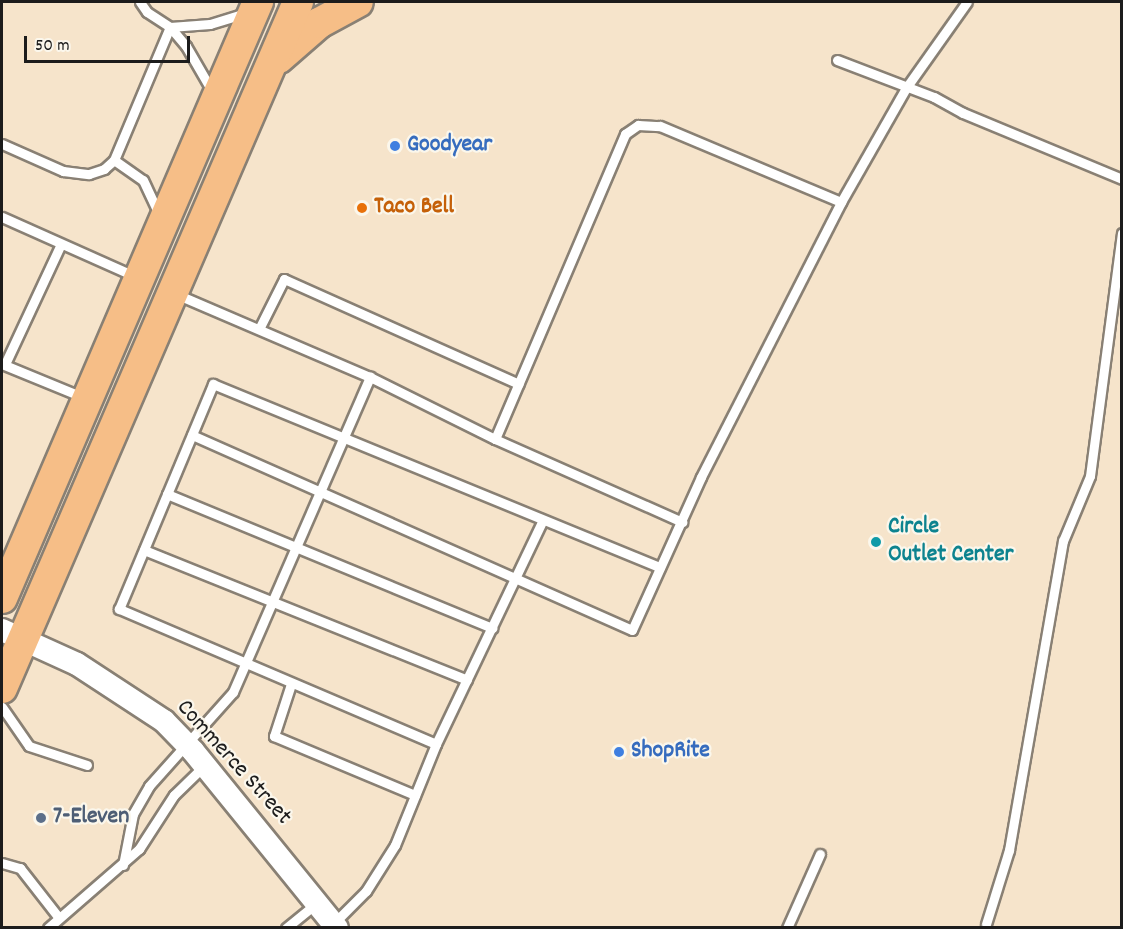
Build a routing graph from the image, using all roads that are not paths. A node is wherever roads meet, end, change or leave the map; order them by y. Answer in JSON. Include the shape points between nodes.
{"nodes":[{"id":1,"x":140,"y":2,"type":"edge"},
{"id":2,"x":298,"y":2,"type":"edge"},
{"id":3,"x":358,"y":2,"type":"edge"},
{"id":4,"x":967,"y":2,"type":"edge"},
{"id":5,"x":256,"y":5,"type":"edge"},
{"id":6,"x":170,"y":27,"type":"junction"},
{"id":7,"x":837,"y":60,"type":"dead end"},
{"id":8,"x":270,"y":66,"type":"junction"},
{"id":9,"x":906,"y":88,"type":"junction"},
{"id":10,"x":216,"y":99,"type":"junction"},
{"id":11,"x":2,"y":144,"type":"edge"},
{"id":12,"x":114,"y":160,"type":"junction"},
{"id":13,"x":1122,"y":179,"type":"edge"},
{"id":14,"x":842,"y":202,"type":"junction"},
{"id":15,"x":2,"y":217,"type":"edge"},
{"id":16,"x":162,"y":222,"type":"junction"},
{"id":17,"x":1122,"y":233,"type":"edge"},
{"id":18,"x":61,"y":244,"type":"junction"},
{"id":19,"x":139,"y":278,"type":"junction"},
{"id":20,"x":171,"y":292,"type":"junction"},
{"id":21,"x":260,"y":329,"type":"junction"},
{"id":22,"x":3,"y":364,"type":"edge"},
{"id":23,"x":370,"y":377,"type":"junction"},
{"id":24,"x":519,"y":384,"type":"junction"},
{"id":25,"x":87,"y":399,"type":"junction"},
{"id":26,"x":192,"y":435,"type":"junction"},
{"id":27,"x":344,"y":438,"type":"junction"},
{"id":28,"x":495,"y":439,"type":"junction"},
{"id":29,"x":321,"y":492,"type":"junction"},
{"id":30,"x":167,"y":494,"type":"junction"},
{"id":31,"x":543,"y":520,"type":"junction"},
{"id":32,"x":682,"y":522,"type":"junction"},
{"id":33,"x":296,"y":548,"type":"junction"},
{"id":34,"x":144,"y":550,"type":"junction"},
{"id":35,"x":660,"y":567,"type":"junction"},
{"id":36,"x":516,"y":577,"type":"junction"},
{"id":37,"x":2,"y":598,"type":"edge"},
{"id":38,"x":273,"y":602,"type":"junction"},
{"id":39,"x":492,"y":628,"type":"junction"},
{"id":40,"x":12,"y":634,"type":"edge"},
{"id":41,"x":247,"y":664,"type":"junction"},
{"id":42,"x":467,"y":680,"type":"junction"},
{"id":43,"x":291,"y":684,"type":"junction"},
{"id":44,"x":2,"y":688,"type":"edge"},
{"id":45,"x":2,"y":707,"type":"edge"},
{"id":46,"x":436,"y":744,"type":"junction"},
{"id":47,"x":188,"y":745,"type":"junction"},
{"id":48,"x":87,"y":765,"type":"dead end"},
{"id":49,"x":205,"y":765,"type":"junction"},
{"id":50,"x":415,"y":795,"type":"junction"},
{"id":51,"x":820,"y":854,"type":"dead end"},
{"id":52,"x":2,"y":863,"type":"edge"},
{"id":53,"x":123,"y":865,"type":"junction"},
{"id":54,"x":317,"y":903,"type":"junction"},
{"id":55,"x":60,"y":918,"type":"junction"},
{"id":56,"x":986,"y":924,"type":"dead end"},
{"id":57,"x":335,"y":925,"type":"edge"},
{"id":58,"x":48,"y":927,"type":"edge"},
{"id":59,"x":286,"y":927,"type":"edge"},
{"id":60,"x":787,"y":927,"type":"edge"}],
"edges":[{"from":1,"to":6,"type":"lane","via":[[147,12]]},
{"from":2,"to":8,"type":"highway"},
{"from":3,"to":8,"type":"highway","via":[[320,23]]},
{"from":4,"to":9,"type":"lane"},
{"from":5,"to":6,"type":"lane","via":[[210,24]]},
{"from":5,"to":10,"type":"highway"},
{"from":6,"to":10,"type":"lane","via":[[191,53]]},
{"from":6,"to":12,"type":"lane"},
{"from":7,"to":9,"type":"lane"},
{"from":8,"to":20,"type":"highway"},
{"from":9,"to":13,"type":"lane"},
{"from":9,"to":14,"type":"lane"},
{"from":10,"to":16,"type":"highway"},
{"from":11,"to":12,"type":"lane","via":[[74,174],[96,172]]},
{"from":12,"to":16,"type":"lane","via":[[151,189]]},
{"from":14,"to":24,"type":"lane","via":[[660,126],[638,124],[625,134]]},
{"from":14,"to":32,"type":"lane","via":[[700,477]]},
{"from":15,"to":18,"type":"lane"},
{"from":16,"to":19,"type":"highway"},
{"from":17,"to":56,"type":"lane","via":[[1090,476],[1063,541],[1009,850]]},
{"from":18,"to":19,"type":"lane"},
{"from":18,"to":22,"type":"lane"},
{"from":19,"to":25,"type":"highway"},
{"from":20,"to":21,"type":"lane"},
{"from":20,"to":40,"type":"highway"},
{"from":21,"to":23,"type":"lane"},
{"from":21,"to":24,"type":"lane","via":[[284,279]]},
{"from":22,"to":25,"type":"lane"},
{"from":23,"to":27,"type":"lane"},
{"from":23,"to":28,"type":"lane"},
{"from":24,"to":28,"type":"lane"},
{"from":25,"to":37,"type":"highway"},
{"from":26,"to":27,"type":"lane","via":[[213,384]]},
{"from":26,"to":29,"type":"lane"},
{"from":26,"to":30,"type":"lane"},
{"from":27,"to":29,"type":"lane"},
{"from":27,"to":31,"type":"lane"},
{"from":28,"to":32,"type":"lane"},
{"from":29,"to":33,"type":"lane"},
{"from":29,"to":36,"type":"lane"},
{"from":30,"to":33,"type":"lane"},
{"from":30,"to":34,"type":"lane"},
{"from":31,"to":35,"type":"lane"},
{"from":31,"to":36,"type":"lane"},
{"from":32,"to":35,"type":"lane"},
{"from":33,"to":38,"type":"lane"},
{"from":33,"to":39,"type":"lane"},
{"from":34,"to":38,"type":"lane"},
{"from":34,"to":41,"type":"lane","via":[[119,609]]},
{"from":35,"to":36,"type":"lane","via":[[632,630]]},
{"from":36,"to":39,"type":"lane"},
{"from":38,"to":41,"type":"lane"},
{"from":38,"to":42,"type":"lane"},
{"from":39,"to":42,"type":"lane"},
{"from":40,"to":44,"type":"highway"},
{"from":40,"to":47,"type":"street","name":"Commerce Street","via":[[118,689],[164,721]]},
{"from":41,"to":43,"type":"lane"},
{"from":41,"to":47,"type":"lane","via":[[233,692],[214,709]]},
{"from":42,"to":46,"type":"lane"},
{"from":43,"to":46,"type":"lane"},
{"from":43,"to":50,"type":"lane","via":[[274,736]]},
{"from":45,"to":48,"type":"lane","via":[[28,746]]},
{"from":46,"to":50,"type":"lane"},
{"from":47,"to":49,"type":"street","name":"Commerce Street"},
{"from":47,"to":53,"type":"lane","via":[[149,786],[133,814]]},
{"from":49,"to":53,"type":"lane","via":[[174,795],[139,849]]},
{"from":49,"to":54,"type":"street","name":"Commerce Street"},
{"from":50,"to":57,"type":"lane","via":[[380,873]]},
{"from":51,"to":60,"type":"lane"},
{"from":52,"to":55,"type":"lane","via":[[20,868]]},
{"from":53,"to":55,"type":"lane"},
{"from":54,"to":57,"type":"street","name":"Commerce Street"},
{"from":54,"to":59,"type":"lane"},
{"from":55,"to":58,"type":"lane"}]}
